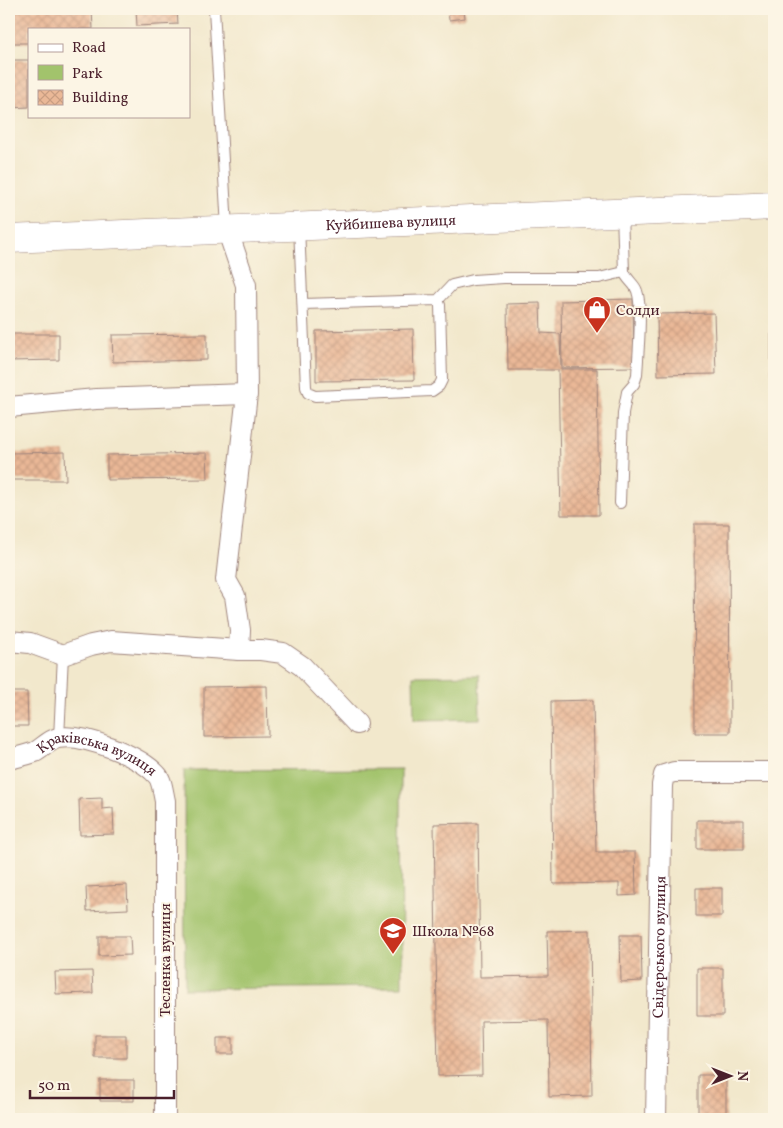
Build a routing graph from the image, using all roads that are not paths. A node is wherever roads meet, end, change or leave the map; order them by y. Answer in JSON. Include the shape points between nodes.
{"nodes":[{"id":1,"x":214,"y":9,"type":"edge"},
{"id":2,"x":774,"y":206,"type":"edge"},
{"id":3,"x":622,"y":212,"type":"junction"},
{"id":4,"x":299,"y":226,"type":"junction"},
{"id":5,"x":227,"y":230,"type":"junction"},
{"id":6,"x":9,"y":239,"type":"edge"},
{"id":7,"x":624,"y":272,"type":"junction"},
{"id":8,"x":438,"y":300,"type":"junction"},
{"id":9,"x":303,"y":304,"type":"junction"},
{"id":10,"x":247,"y":394,"type":"junction"},
{"id":11,"x":9,"y":407,"type":"edge"},
{"id":12,"x":620,"y":502,"type":"dead end"},
{"id":13,"x":9,"y":641,"type":"edge"},
{"id":14,"x":239,"y":650,"type":"junction"},
{"id":15,"x":63,"y":655,"type":"junction"},
{"id":16,"x":358,"y":724,"type":"dead end"},
{"id":17,"x":59,"y":738,"type":"junction"},
{"id":18,"x":9,"y":759,"type":"edge"},
{"id":19,"x":774,"y":772,"type":"edge"},
{"id":20,"x":164,"y":801,"type":"joint"},
{"id":21,"x":164,"y":1119,"type":"edge"},
{"id":22,"x":656,"y":1119,"type":"edge"}],
"edges":[{"from":1,"to":5,"type":"lane"},
{"from":2,"to":3,"type":"main road","name":"Куйбишева вулиця"},
{"from":3,"to":4,"type":"main road","name":"Куйбишева вулиця"},
{"from":3,"to":7,"type":"lane"},
{"from":4,"to":5,"type":"main road","name":"Куйбишева вулиця"},
{"from":4,"to":9,"type":"lane"},
{"from":5,"to":6,"type":"main road","name":"Куйбишева вулиця"},
{"from":5,"to":10,"type":"street","via":[[246,285]]},
{"from":7,"to":8,"type":"lane","via":[[599,278],[473,280],[452,285]]},
{"from":7,"to":12,"type":"lane","via":[[638,293],[639,315],[637,375],[627,392],[622,413]]},
{"from":8,"to":9,"type":"lane"},
{"from":8,"to":9,"type":"lane","via":[[442,380],[439,386],[432,391],[314,396],[306,387]]},
{"from":10,"to":11,"type":"street","via":[[96,399]]},
{"from":10,"to":14,"type":"street","via":[[226,580],[235,596]]},
{"from":13,"to":15,"type":"street","via":[[30,643]]},
{"from":14,"to":15,"type":"street","via":[[111,641]]},
{"from":14,"to":16,"type":"street","via":[[283,653],[302,666]]},
{"from":15,"to":17,"type":"lane"},
{"from":17,"to":18,"type":"street","name":"Краківська вулиця","via":[[35,752]]},
{"from":17,"to":20,"type":"street","name":"Краківська вулиця","via":[[109,747],[138,760],[158,776]]},
{"from":19,"to":22,"type":"street","name":"Свідерського вулиця","via":[[674,772],[664,775]]},
{"from":20,"to":21,"type":"street","name":"Тесленка вулиця"}]}
